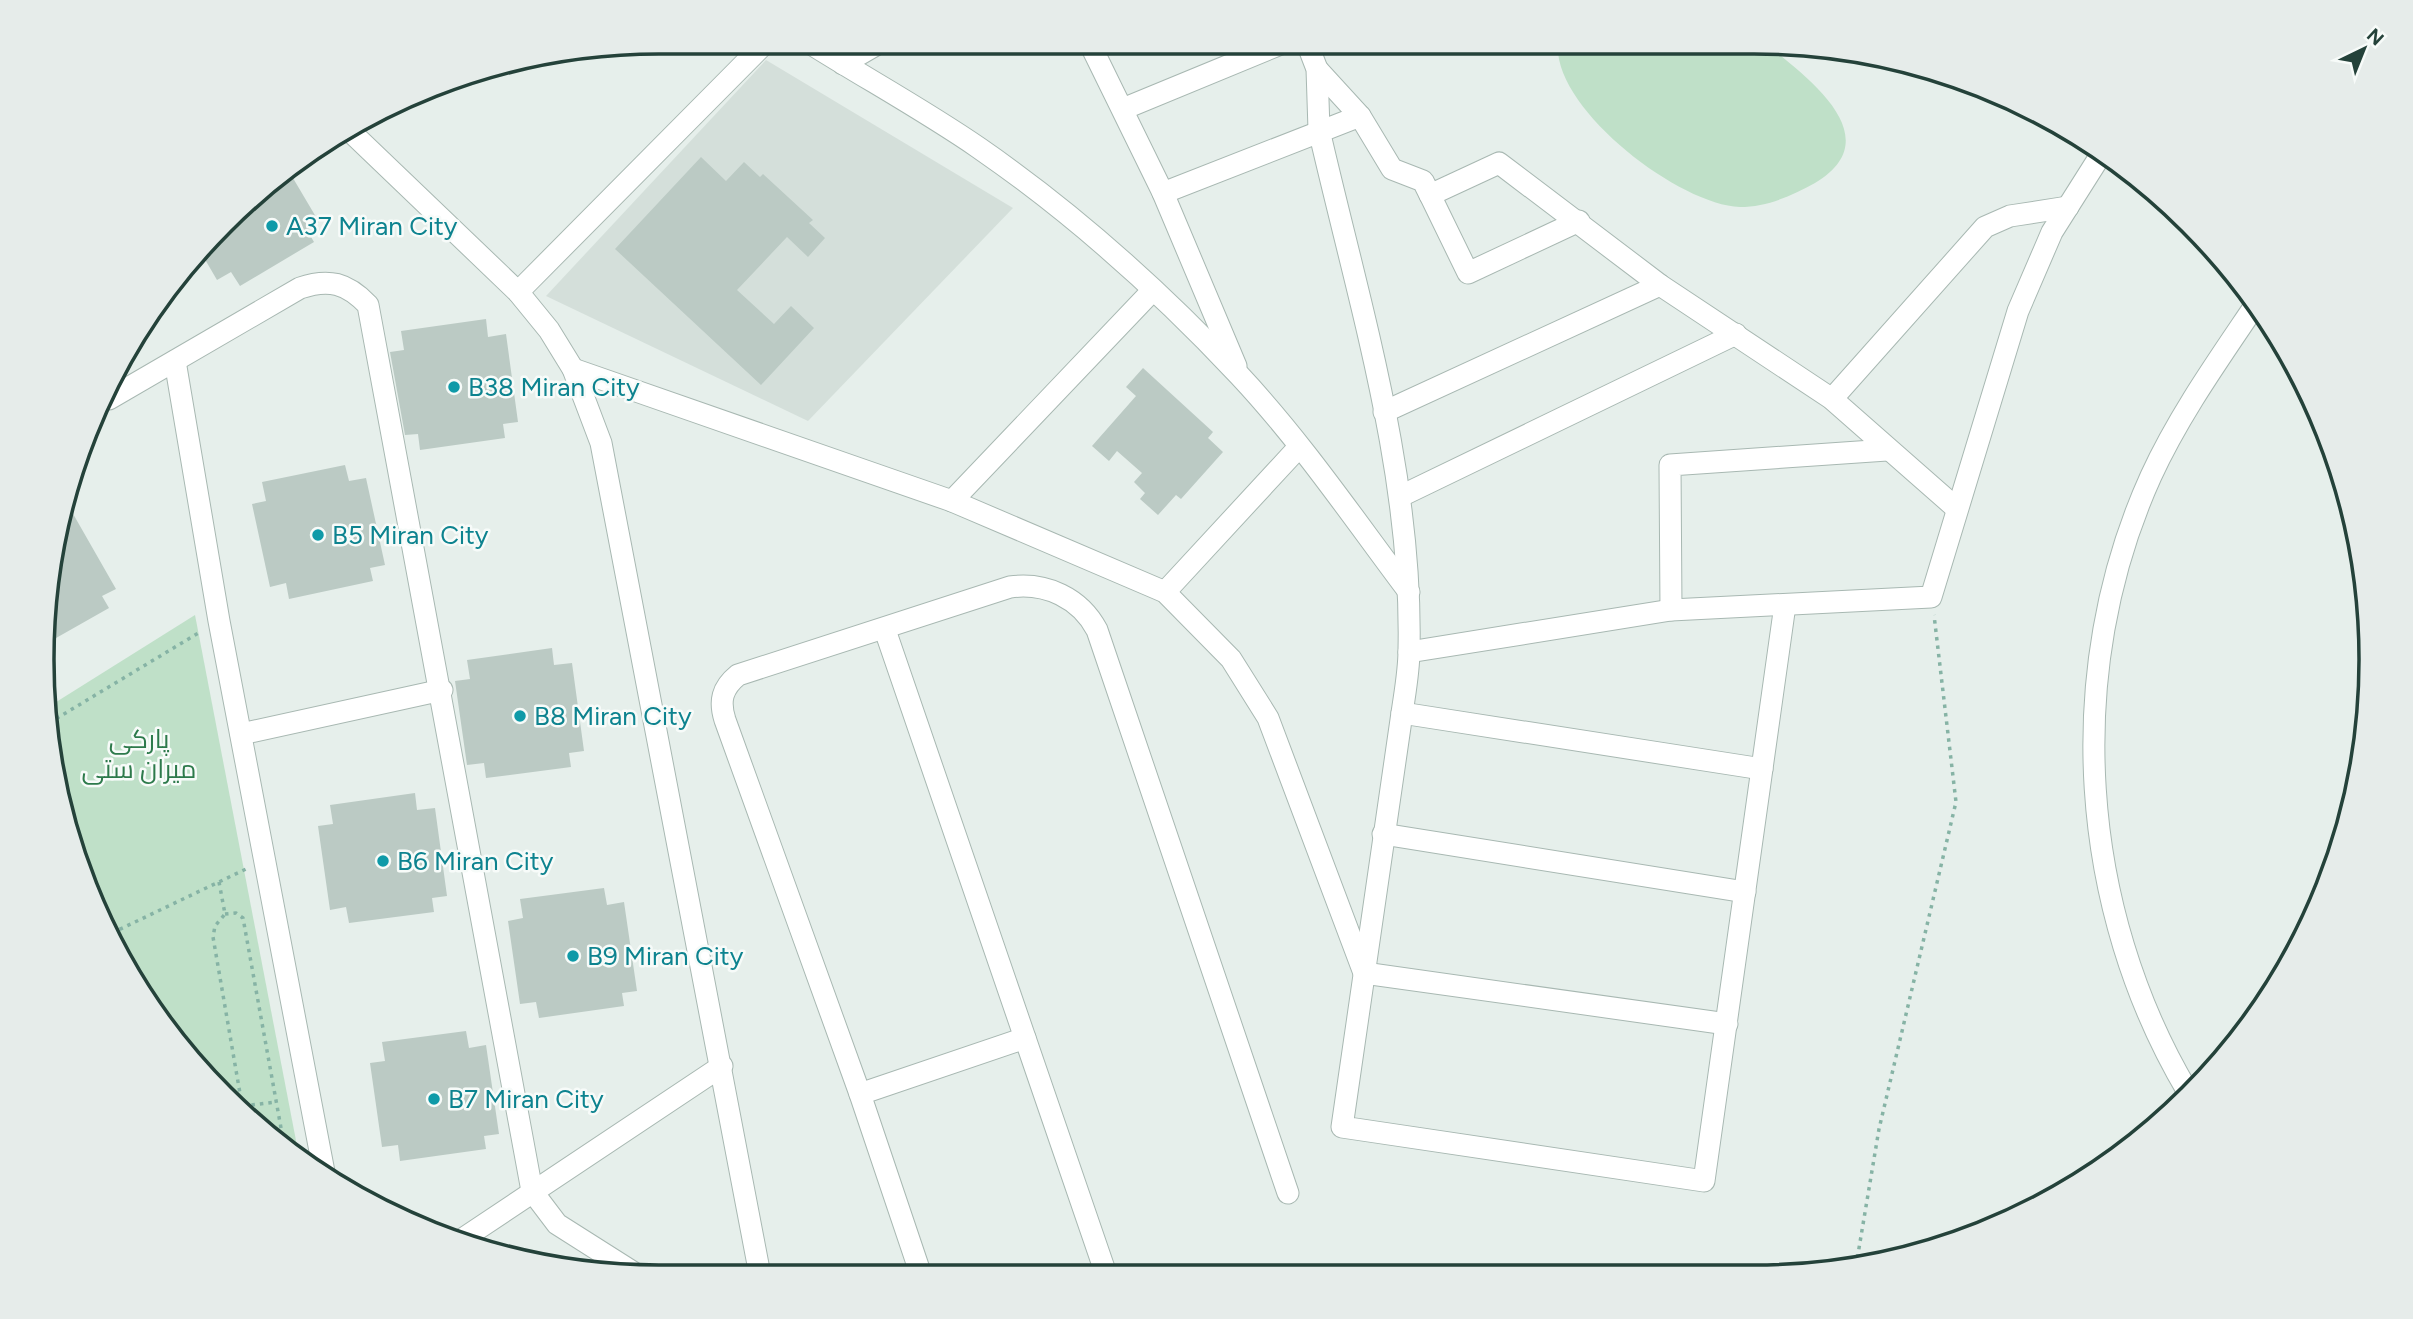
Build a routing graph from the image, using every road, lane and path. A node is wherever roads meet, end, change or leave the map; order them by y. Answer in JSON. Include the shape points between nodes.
{"nodes":[{"id":1,"x":754,"y":54,"type":"edge"},
{"id":2,"x":827,"y":54,"type":"edge"},
{"id":3,"x":860,"y":54,"type":"edge"},
{"id":4,"x":1095,"y":54,"type":"edge"},
{"id":5,"x":1256,"y":54,"type":"edge"},
{"id":6,"x":1311,"y":54,"type":"edge"},
{"id":7,"x":843,"y":64,"type":"junction"},
{"id":8,"x":1317,"y":69,"type":"junction"},
{"id":9,"x":1123,"y":109,"type":"junction"},
{"id":10,"x":1360,"y":116,"type":"junction"},
{"id":11,"x":1319,"y":131,"type":"junction"},
{"id":12,"x":355,"y":136,"type":"edge"},
{"id":13,"x":2097,"y":161,"type":"edge"},
{"id":14,"x":1163,"y":193,"type":"junction"},
{"id":15,"x":1430,"y":195,"type":"junction"},
{"id":16,"x":2068,"y":207,"type":"junction"},
{"id":17,"x":1579,"y":222,"type":"junction"},
{"id":18,"x":1660,"y":285,"type":"junction"},
{"id":19,"x":1153,"y":290,"type":"junction"},
{"id":20,"x":518,"y":292,"type":"junction"},
{"id":21,"x":2250,"y":313,"type":"edge"},
{"id":22,"x":1736,"y":334,"type":"junction"},
{"id":23,"x":175,"y":361,"type":"junction"},
{"id":24,"x":573,"y":369,"type":"junction"},
{"id":25,"x":1240,"y":376,"type":"junction"},
{"id":26,"x":116,"y":395,"type":"edge"},
{"id":27,"x":1832,"y":399,"type":"junction"},
{"id":28,"x":1384,"y":412,"type":"junction"},
{"id":29,"x":1298,"y":447,"type":"junction"},
{"id":30,"x":1887,"y":450,"type":"junction"},
{"id":31,"x":1401,"y":496,"type":"junction"},
{"id":32,"x":952,"y":501,"type":"junction"},
{"id":33,"x":1956,"y":508,"type":"junction"},
{"id":34,"x":1165,"y":592,"type":"junction"},
{"id":35,"x":1409,"y":592,"type":"junction"},
{"id":36,"x":1931,"y":597,"type":"junction"},
{"id":37,"x":1785,"y":605,"type":"junction"},
{"id":38,"x":1671,"y":610,"type":"junction"},
{"id":39,"x":219,"y":621,"type":"junction"},
{"id":40,"x":885,"y":630,"type":"junction"},
{"id":41,"x":1409,"y":652,"type":"junction"},
{"id":42,"x":442,"y":690,"type":"junction"},
{"id":43,"x":1402,"y":713,"type":"junction"},
{"id":44,"x":57,"y":718,"type":"edge"},
{"id":45,"x":241,"y":734,"type":"junction"},
{"id":46,"x":1762,"y":769,"type":"junction"},
{"id":47,"x":1383,"y":834,"type":"junction"},
{"id":48,"x":265,"y":860,"type":"junction"},
{"id":49,"x":219,"y":882,"type":"junction"},
{"id":50,"x":1745,"y":892,"type":"junction"},
{"id":51,"x":226,"y":914,"type":"junction"},
{"id":52,"x":118,"y":930,"type":"edge"},
{"id":53,"x":1364,"y":973,"type":"junction"},
{"id":54,"x":1727,"y":1024,"type":"junction"},
{"id":55,"x":1025,"y":1038,"type":"junction"},
{"id":56,"x":722,"y":1066,"type":"junction"},
{"id":57,"x":2184,"y":1084,"type":"edge"},
{"id":58,"x":860,"y":1094,"type":"junction"},
{"id":59,"x":241,"y":1096,"type":"edge"},
{"id":60,"x":277,"y":1102,"type":"junction"},
{"id":61,"x":249,"y":1104,"type":"edge"},
{"id":62,"x":282,"y":1133,"type":"edge"},
{"id":63,"x":322,"y":1162,"type":"edge"},
{"id":64,"x":532,"y":1191,"type":"junction"},
{"id":65,"x":1289,"y":1193,"type":"dead end"},
{"id":66,"x":469,"y":1234,"type":"edge"},
{"id":67,"x":1858,"y":1256,"type":"edge"},
{"id":68,"x":618,"y":1263,"type":"edge"},
{"id":69,"x":758,"y":1265,"type":"edge"},
{"id":70,"x":917,"y":1265,"type":"edge"},
{"id":71,"x":1103,"y":1265,"type":"edge"}],
"edges":[{"from":1,"to":20,"type":"street"},
{"from":2,"to":7,"type":"street"},
{"from":3,"to":7,"type":"street"},
{"from":4,"to":9,"type":"street"},
{"from":5,"to":9,"type":"street"},
{"from":6,"to":8,"type":"street"},
{"from":7,"to":19,"type":"street","via":[[979,148],[1057,207]]},
{"from":8,"to":10,"type":"street"},
{"from":8,"to":11,"type":"street"},
{"from":9,"to":14,"type":"street"},
{"from":10,"to":11,"type":"street"},
{"from":10,"to":15,"type":"street","via":[[1392,169],[1423,181]]},
{"from":11,"to":14,"type":"street"},
{"from":11,"to":28,"type":"street"},
{"from":12,"to":20,"type":"street"},
{"from":13,"to":16,"type":"street"},
{"from":14,"to":25,"type":"street"},
{"from":15,"to":17,"type":"street","via":[[1499,163]]},
{"from":15,"to":17,"type":"street","via":[[1468,273]]},
{"from":16,"to":27,"type":"street","via":[[2010,216],[1985,226]]},
{"from":16,"to":33,"type":"street","via":[[2018,311]]},
{"from":17,"to":18,"type":"street"},
{"from":18,"to":22,"type":"street"},
{"from":18,"to":28,"type":"street"},
{"from":19,"to":25,"type":"street"},
{"from":19,"to":32,"type":"street"},
{"from":20,"to":24,"type":"street"},
{"from":21,"to":57,"type":"street","via":[[2169,442],[2138,508],[2115,583],[2098,681],[2095,797],[2115,919],[2138,992]]},
{"from":22,"to":27,"type":"street"},
{"from":22,"to":31,"type":"street"},
{"from":23,"to":26,"type":"street"},
{"from":23,"to":39,"type":"street"},
{"from":23,"to":42,"type":"street","via":[[318,281],[355,291],[368,305]]},
{"from":24,"to":32,"type":"street"},
{"from":24,"to":56,"type":"street","via":[[601,443]]},
{"from":25,"to":29,"type":"street"},
{"from":27,"to":30,"type":"street"},
{"from":28,"to":31,"type":"street"},
{"from":29,"to":34,"type":"street"},
{"from":29,"to":35,"type":"street"},
{"from":30,"to":33,"type":"street"},
{"from":30,"to":38,"type":"street","via":[[1670,465]]},
{"from":31,"to":35,"type":"street"},
{"from":32,"to":34,"type":"street"},
{"from":33,"to":36,"type":"street"},
{"from":34,"to":53,"type":"street","via":[[1231,659],[1268,718]]},
{"from":35,"to":41,"type":"street"},
{"from":36,"to":37,"type":"street"},
{"from":36,"to":67,"type":"path","via":[[1956,802],[1879,1129]]},
{"from":37,"to":38,"type":"street"},
{"from":37,"to":46,"type":"street"},
{"from":38,"to":41,"type":"street"},
{"from":39,"to":44,"type":"path"},
{"from":39,"to":45,"type":"street"},
{"from":40,"to":55,"type":"street"},
{"from":40,"to":58,"type":"street","via":[[738,675],[728,683],[721,708]]},
{"from":40,"to":65,"type":"street","via":[[1021,585],[1055,592],[1091,618]]},
{"from":41,"to":43,"type":"street"},
{"from":42,"to":45,"type":"street"},
{"from":42,"to":64,"type":"street"},
{"from":43,"to":46,"type":"street"},
{"from":43,"to":47,"type":"street"},
{"from":45,"to":48,"type":"street"},
{"from":46,"to":50,"type":"street"},
{"from":47,"to":50,"type":"street"},
{"from":47,"to":53,"type":"street"},
{"from":48,"to":49,"type":"path"},
{"from":48,"to":63,"type":"street"},
{"from":49,"to":51,"type":"path"},
{"from":49,"to":52,"type":"path"},
{"from":50,"to":54,"type":"street"},
{"from":51,"to":59,"type":"path","via":[[215,926],[213,937]]},
{"from":51,"to":60,"type":"path","via":[[243,918]]},
{"from":53,"to":54,"type":"street"},
{"from":53,"to":54,"type":"street","via":[[1342,1127],[1704,1181]]},
{"from":55,"to":58,"type":"street"},
{"from":55,"to":71,"type":"street"},
{"from":56,"to":64,"type":"street"},
{"from":56,"to":69,"type":"street"},
{"from":58,"to":70,"type":"street"},
{"from":60,"to":61,"type":"path"},
{"from":60,"to":62,"type":"path"},
{"from":64,"to":66,"type":"street"},
{"from":64,"to":68,"type":"street","via":[[556,1224]]}]}
